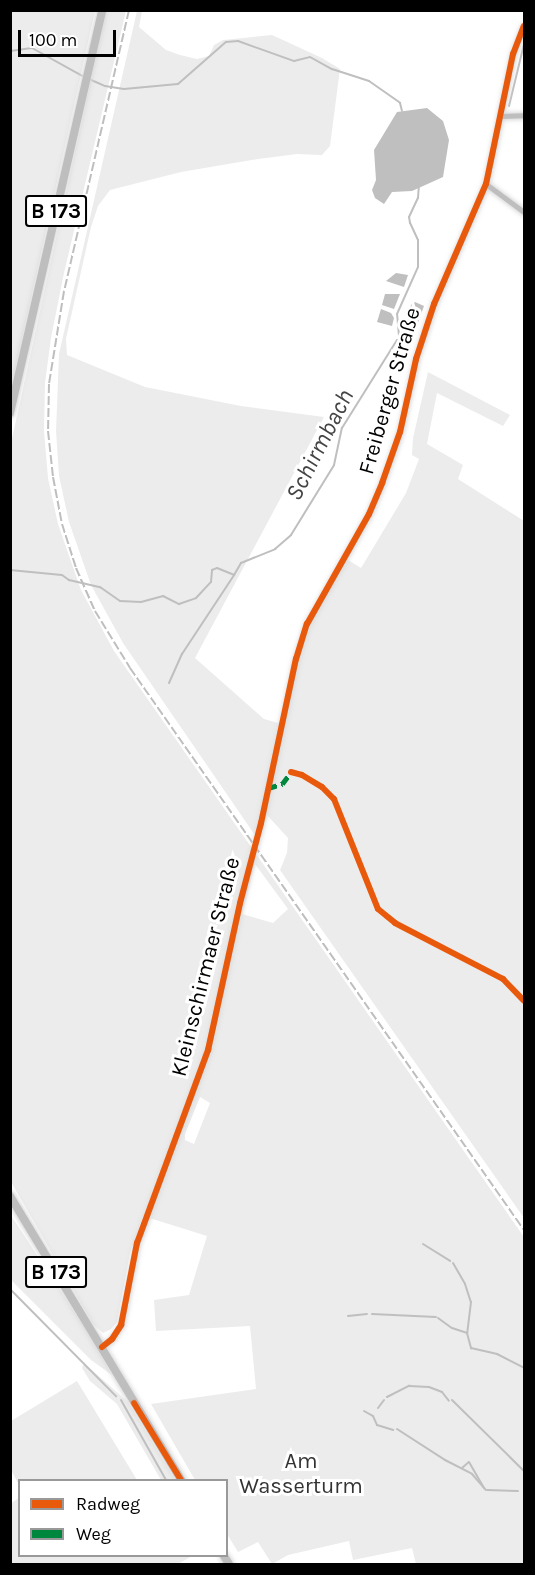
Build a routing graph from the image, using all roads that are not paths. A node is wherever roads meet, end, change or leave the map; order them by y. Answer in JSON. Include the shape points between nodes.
{"nodes":[{"id":1,"x":102,"y":10,"type":"edge"},
{"id":2,"x":525,"y":26,"type":"edge"},
{"id":3,"x":525,"y":115,"type":"edge"},
{"id":4,"x":500,"y":116,"type":"junction"},
{"id":5,"x":486,"y":184,"type":"junction"},
{"id":6,"x":525,"y":212,"type":"edge"},
{"id":7,"x":10,"y":412,"type":"edge"},
{"id":8,"x":281,"y":724,"type":"joint"},
{"id":9,"x":10,"y":1196,"type":"edge"},
{"id":10,"x":102,"y":1347,"type":"junction"},
{"id":11,"x":180,"y":1479,"type":"edge"}],
"edges":[{"from":1,"to":7,"type":"main road","number":"B 173"},
{"from":2,"to":4,"type":"street","name":"Freiberger Straße","via":[[513,54]]},
{"from":3,"to":4,"type":"street"},
{"from":4,"to":5,"type":"street","name":"Freiberger Straße"},
{"from":5,"to":6,"type":"street"},
{"from":5,"to":8,"type":"street","name":"Freiberger Straße","via":[[434,304],[382,483],[369,514],[307,624]]},
{"from":8,"to":10,"type":"street","name":"Kleinschirmaer Straße","via":[[208,1050],[137,1243],[121,1324]]},
{"from":9,"to":10,"type":"main road","number":"B 173"},
{"from":10,"to":11,"type":"main road","number":"B 173"}]}
